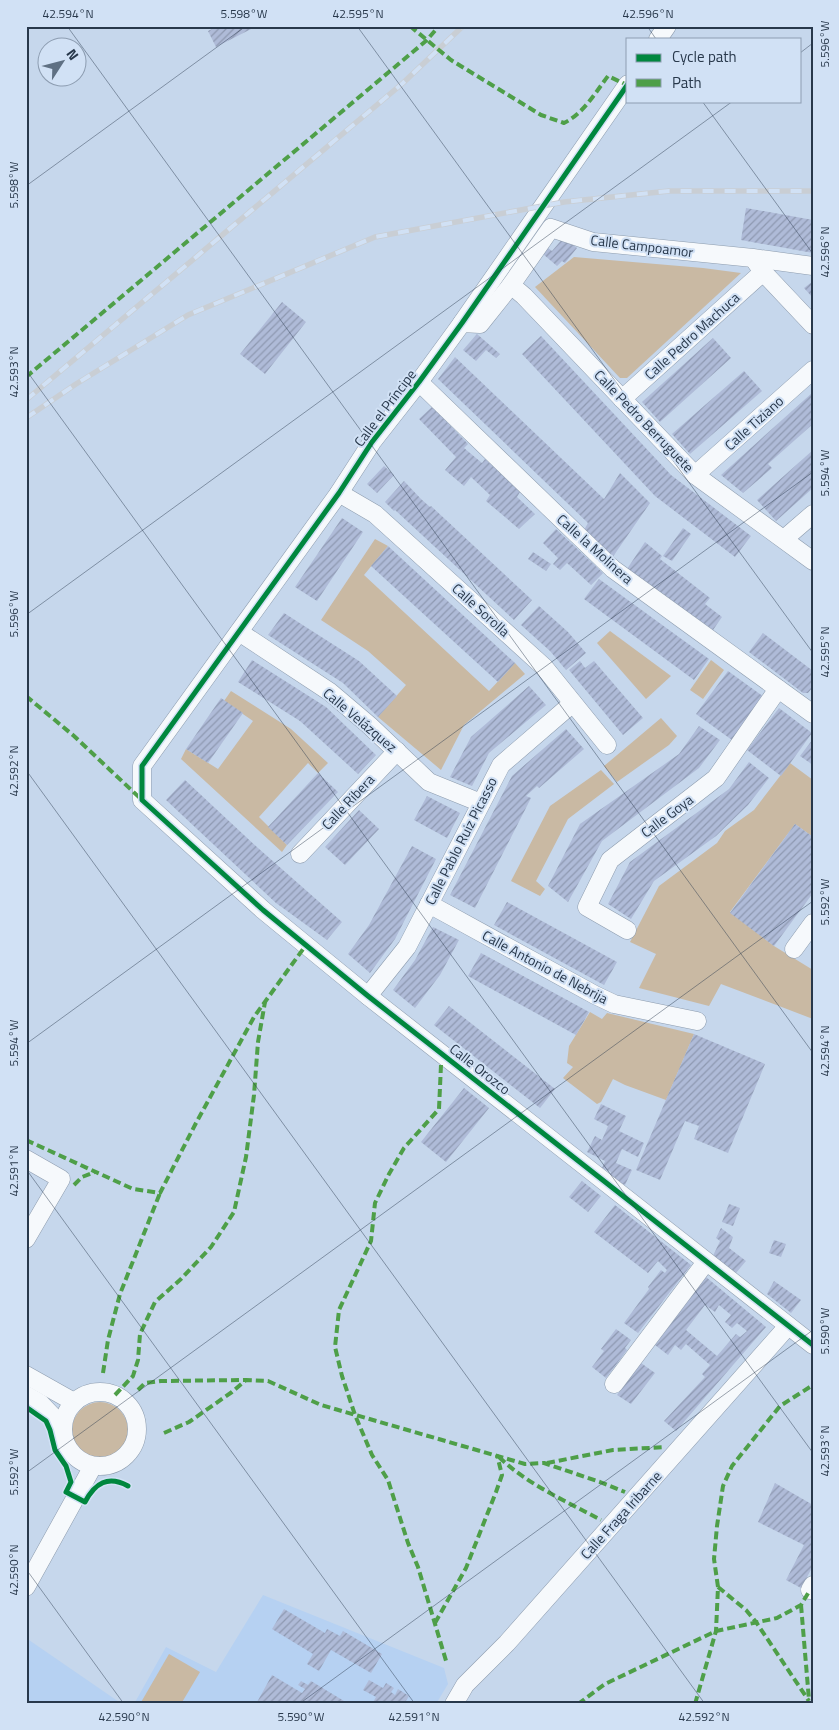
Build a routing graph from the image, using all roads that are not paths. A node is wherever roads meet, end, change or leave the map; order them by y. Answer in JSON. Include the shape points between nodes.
{"nodes":[{"id":1,"x":667,"y":26,"type":"edge"},
{"id":2,"x":659,"y":38,"type":"edge"},
{"id":3,"x":626,"y":87,"type":"edge"},
{"id":4,"x":753,"y":258,"type":"junction"},
{"id":5,"x":813,"y":266,"type":"edge"},
{"id":6,"x":763,"y":272,"type":"junction"},
{"id":7,"x":512,"y":285,"type":"junction"},
{"id":8,"x":462,"y":323,"type":"junction"},
{"id":9,"x":813,"y":325,"type":"edge"},
{"id":10,"x":813,"y":370,"type":"edge"},
{"id":11,"x":419,"y":382,"type":"junction"},
{"id":12,"x":622,"y":400,"type":"junction"},
{"id":13,"x":695,"y":475,"type":"junction"},
{"id":14,"x":339,"y":493,"type":"junction"},
{"id":15,"x":813,"y":514,"type":"edge"},
{"id":16,"x":784,"y":539,"type":"junction"},
{"id":17,"x":813,"y":561,"type":"edge"},
{"id":18,"x":239,"y":632,"type":"junction"},
{"id":19,"x":778,"y":689,"type":"junction"},
{"id":20,"x":573,"y":703,"type":"junction"},
{"id":21,"x":810,"y":706,"type":"edge"},
{"id":22,"x":607,"y":745,"type":"dead end"},
{"id":23,"x":397,"y":751,"type":"junction"},
{"id":24,"x":142,"y":800,"type":"joint"},
{"id":25,"x":482,"y":803,"type":"junction"},
{"id":26,"x":300,"y":854,"type":"dead end"},
{"id":27,"x":429,"y":904,"type":"junction"},
{"id":28,"x":813,"y":923,"type":"edge"},
{"id":29,"x":627,"y":930,"type":"dead end"},
{"id":30,"x":794,"y":949,"type":"dead end"},
{"id":31,"x":368,"y":996,"type":"junction"},
{"id":32,"x":697,"y":1020,"type":"dead end"},
{"id":33,"x":28,"y":1165,"type":"edge"},
{"id":34,"x":26,"y":1239,"type":"edge"},
{"id":35,"x":706,"y":1262,"type":"junction"},
{"id":36,"x":788,"y":1326,"type":"junction"},
{"id":37,"x":813,"y":1345,"type":"edge"},
{"id":38,"x":26,"y":1375,"type":"edge"},
{"id":39,"x":614,"y":1384,"type":"dead end"},
{"id":40,"x":26,"y":1395,"type":"edge"},
{"id":41,"x":74,"y":1402,"type":"junction"},
{"id":42,"x":62,"y":1426,"type":"junction"},
{"id":43,"x":93,"y":1466,"type":"junction"},
{"id":44,"x":27,"y":1582,"type":"edge"},
{"id":45,"x":454,"y":1704,"type":"edge"}],
"edges":[{"from":1,"to":2,"type":"street"},
{"from":3,"to":8,"type":"street","name":"Calle el Príncipe"},
{"from":4,"to":5,"type":"street","name":"Calle Campoamor"},
{"from":4,"to":6,"type":"street"},
{"from":4,"to":7,"type":"street","name":"Calle Campoamor","via":[[592,242],[551,228]]},
{"from":6,"to":9,"type":"street"},
{"from":6,"to":12,"type":"street","name":"Calle Pedro Machuca"},
{"from":7,"to":8,"type":"street","name":"Calle Campoamor","via":[[480,324]]},
{"from":7,"to":12,"type":"street","name":"Calle Pedro Berruguete"},
{"from":8,"to":11,"type":"street","name":"Calle el Príncipe"},
{"from":10,"to":13,"type":"street","name":"Calle Tiziano"},
{"from":11,"to":14,"type":"street","name":"Calle el Príncipe","via":[[372,442]]},
{"from":11,"to":19,"type":"street","name":"Calle la Molinera","via":[[613,569]]},
{"from":12,"to":13,"type":"street","name":"Calle Pedro Berruguete"},
{"from":13,"to":16,"type":"street","name":"Calle Pedro Berruguete"},
{"from":14,"to":18,"type":"street","name":"Calle el Príncipe"},
{"from":14,"to":20,"type":"street","name":"Calle Sorolla","via":[[375,514],[544,667]]},
{"from":15,"to":16,"type":"street"},
{"from":16,"to":17,"type":"street","name":"Calle Pedro Berruguete"},
{"from":18,"to":23,"type":"street","name":"Calle Velázquez","via":[[330,692]]},
{"from":18,"to":24,"type":"street","name":"Calle el Príncipe","via":[[142,766]]},
{"from":19,"to":21,"type":"street","name":"Calle la Molinera"},
{"from":19,"to":29,"type":"street","name":"Calle Goya","via":[[716,778],[610,860],[587,907]]},
{"from":20,"to":22,"type":"street","name":"Calle Sorolla"},
{"from":20,"to":25,"type":"street","name":"Calle Pablo Ruiz Picasso","via":[[501,765]]},
{"from":23,"to":25,"type":"street","name":"Calle Velázquez","via":[[429,782]]},
{"from":23,"to":26,"type":"street","name":"Calle Ribera"},
{"from":24,"to":31,"type":"street","name":"Calle Orozco","via":[[263,910]]},
{"from":25,"to":27,"type":"street","name":"Calle Pablo Ruiz Picasso"},
{"from":27,"to":31,"type":"street","name":"Calle Pablo Ruiz Picasso","via":[[407,947]]},
{"from":27,"to":32,"type":"street","name":"Calle Antonio de Nebrija","via":[[595,996],[614,1004]]},
{"from":28,"to":30,"type":"street"},
{"from":31,"to":35,"type":"street","name":"Calle Orozco"},
{"from":33,"to":34,"type":"street","via":[[61,1179]]},
{"from":35,"to":36,"type":"street","name":"Calle Orozco"},
{"from":35,"to":39,"type":"street"},
{"from":36,"to":37,"type":"street","name":"Calle Orozco"},
{"from":36,"to":45,"type":"street","name":"Calle Fraga Iribarne","via":[[507,1643],[465,1685]]},
{"from":38,"to":41,"type":"street"},
{"from":40,"to":42,"type":"street","via":[[40,1403]]},
{"from":41,"to":42,"type":"street"},
{"from":41,"to":43,"type":"street","via":[[93,1392],[115,1394],[132,1409],[136,1419],[136,1441],[124,1458],[114,1464]]},
{"from":42,"to":43,"type":"street","via":[[70,1452]]},
{"from":43,"to":44,"type":"street"}]}
